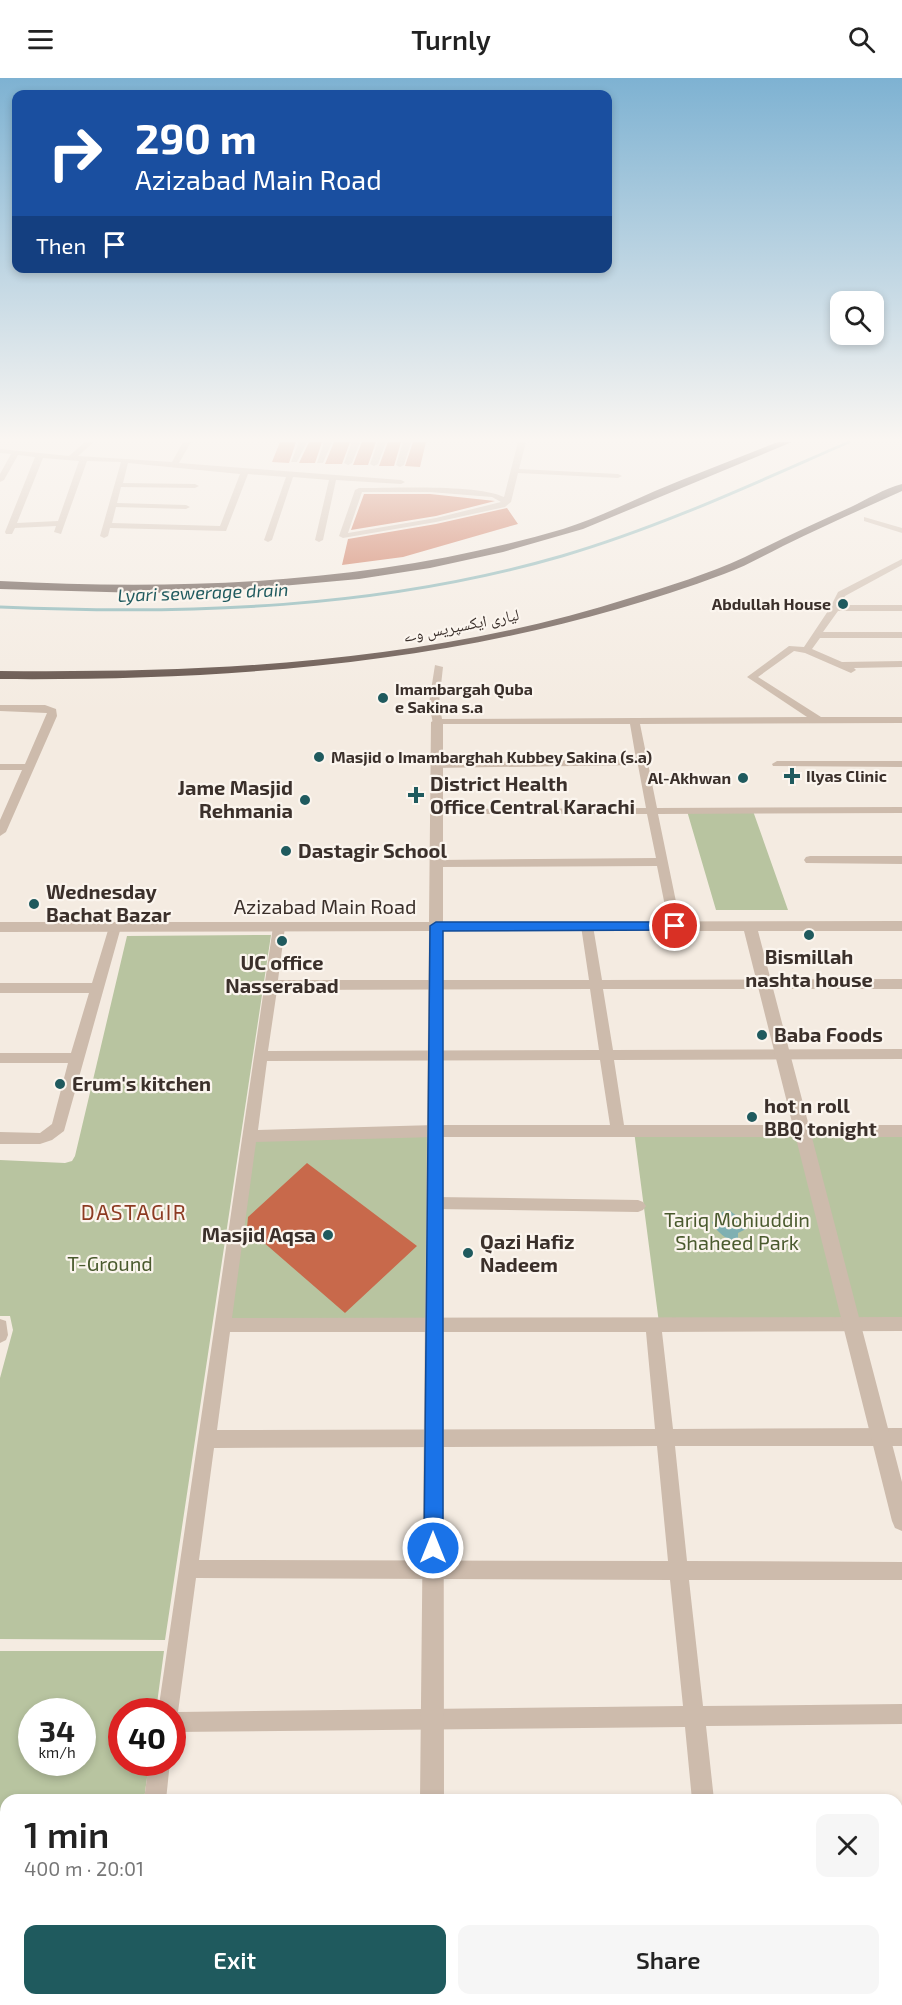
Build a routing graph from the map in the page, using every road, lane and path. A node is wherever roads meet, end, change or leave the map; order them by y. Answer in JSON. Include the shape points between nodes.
{"nodes":[{"id":1,"x":105,"y":532,"type":"edge"},
{"id":2,"x":271,"y":532,"type":"edge"},
{"id":3,"x":321,"y":532,"type":"edge"},
{"id":4,"x":344,"y":532,"type":"edge"},
{"id":5,"x":367,"y":532,"type":"edge"},
{"id":6,"x":561,"y":532,"type":"edge"},
{"id":7,"x":806,"y":532,"type":"edge"},
{"id":8,"x":104,"y":536,"type":"dead end"},
{"id":9,"x":268,"y":540,"type":"dead end"},
{"id":10,"x":319,"y":540,"type":"dead end"},
{"id":11,"x":901,"y":558,"type":"edge"},
{"id":12,"x":0,"y":585,"type":"edge"},
{"id":13,"x":900,"y":607,"type":"edge"},
{"id":14,"x":835,"y":608,"type":"junction"},
{"id":15,"x":818,"y":635,"type":"junction"},
{"id":16,"x":902,"y":635,"type":"edge"},
{"id":17,"x":807,"y":650,"type":"junction"},
{"id":18,"x":902,"y":664,"type":"edge"},
{"id":19,"x":840,"y":665,"type":"junction"},
{"id":20,"x":438,"y":667,"type":"dead end"},
{"id":21,"x":851,"y":670,"type":"dead end"},
{"id":22,"x":0,"y":675,"type":"edge"},
{"id":23,"x":0,"y":708,"type":"edge"},
{"id":24,"x":634,"y":720,"type":"junction"},
{"id":25,"x":819,"y":720,"type":"junction"},
{"id":26,"x":902,"y":720,"type":"edge"},
{"id":27,"x":437,"y":722,"type":"junction"},
{"id":28,"x":643,"y":762,"type":"junction"},
{"id":29,"x":777,"y":764,"type":"dead end"},
{"id":30,"x":902,"y":764,"type":"edge"},
{"id":31,"x":437,"y":766,"type":"junction"},
{"id":32,"x":0,"y":767,"type":"edge"},
{"id":33,"x":30,"y":767,"type":"junction"},
{"id":34,"x":902,"y":810,"type":"edge"},
{"id":35,"x":652,"y":811,"type":"junction"},
{"id":36,"x":437,"y":812,"type":"junction"},
{"id":37,"x":4,"y":813,"type":"edge"},
{"id":38,"x":0,"y":832,"type":"edge"},
{"id":39,"x":810,"y":860,"type":"dead end"},
{"id":40,"x":902,"y":860,"type":"edge"},
{"id":41,"x":663,"y":862,"type":"junction"},
{"id":42,"x":436,"y":864,"type":"junction"},
{"id":43,"x":436,"y":926,"type":"junction"},
{"id":44,"x":587,"y":926,"type":"junction"},
{"id":45,"x":675,"y":926,"type":"junction"},
{"id":46,"x":750,"y":926,"type":"junction"},
{"id":47,"x":902,"y":926,"type":"edge"},
{"id":48,"x":0,"y":927,"type":"edge"},
{"id":49,"x":115,"y":927,"type":"junction"},
{"id":50,"x":279,"y":927,"type":"junction"},
{"id":51,"x":764,"y":984,"type":"junction"},
{"id":52,"x":902,"y":984,"type":"edge"},
{"id":53,"x":271,"y":985,"type":"junction"},
{"id":54,"x":436,"y":985,"type":"junction"},
{"id":55,"x":596,"y":985,"type":"junction"},
{"id":56,"x":0,"y":988,"type":"edge"},
{"id":57,"x":97,"y":988,"type":"junction"},
{"id":58,"x":782,"y":1054,"type":"junction"},
{"id":59,"x":902,"y":1054,"type":"edge"},
{"id":60,"x":607,"y":1055,"type":"junction"},
{"id":61,"x":261,"y":1056,"type":"junction"},
{"id":62,"x":436,"y":1056,"type":"junction"},
{"id":63,"x":0,"y":1058,"type":"edge"},
{"id":64,"x":76,"y":1058,"type":"junction"},
{"id":65,"x":435,"y":1131,"type":"junction"},
{"id":66,"x":618,"y":1131,"type":"junction"},
{"id":67,"x":802,"y":1131,"type":"junction"},
{"id":68,"x":902,"y":1131,"type":"edge"},
{"id":69,"x":249,"y":1136,"type":"junction"},
{"id":70,"x":0,"y":1138,"type":"edge"},
{"id":71,"x":435,"y":1203,"type":"junction"},
{"id":72,"x":638,"y":1206,"type":"dead end"},
{"id":73,"x":653,"y":1324,"type":"junction"},
{"id":74,"x":851,"y":1324,"type":"junction"},
{"id":75,"x":902,"y":1324,"type":"edge"},
{"id":76,"x":222,"y":1325,"type":"junction"},
{"id":77,"x":434,"y":1325,"type":"junction"},
{"id":78,"x":0,"y":1326,"type":"edge"},
{"id":79,"x":0,"y":1335,"type":"edge"},
{"id":80,"x":664,"y":1437,"type":"junction"},
{"id":81,"x":880,"y":1437,"type":"junction"},
{"id":82,"x":902,"y":1437,"type":"edge"},
{"id":83,"x":434,"y":1438,"type":"junction"},
{"id":84,"x":206,"y":1439,"type":"junction"},
{"id":85,"x":902,"y":1521,"type":"edge"},
{"id":86,"x":188,"y":1569,"type":"junction"},
{"id":87,"x":433,"y":1569,"type":"junction"},
{"id":88,"x":679,"y":1570,"type":"junction"},
{"id":89,"x":902,"y":1571,"type":"edge"},
{"id":90,"x":170,"y":1698,"type":"edge"},
{"id":91,"x":902,"y":1714,"type":"edge"},
{"id":92,"x":694,"y":1717,"type":"junction"},
{"id":93,"x":433,"y":1719,"type":"junction"},
{"id":94,"x":186,"y":1722,"type":"edge"},
{"id":95,"x":158,"y":1776,"type":"edge"},
{"id":96,"x":156,"y":1794,"type":"edge"},
{"id":97,"x":432,"y":1794,"type":"edge"},
{"id":98,"x":702,"y":1794,"type":"edge"}],
"edges":[{"from":1,"to":8,"type":"street"},
{"from":2,"to":9,"type":"street"},
{"from":3,"to":10,"type":"street"},
{"from":4,"to":5,"type":"street","via":[[343,536]]},
{"from":6,"to":12,"type":"highway","via":[[429,563],[304,581],[207,588]]},
{"from":7,"to":22,"type":"highway","name":"لیاری ایکسپریس وے","via":[[721,572],[617,606],[529,629],[399,653],[230,671],[77,677]]},
{"from":11,"to":14,"type":"street","via":[[841,594]]},
{"from":13,"to":14,"type":"street"},
{"from":14,"to":15,"type":"street"},
{"from":15,"to":16,"type":"street"},
{"from":15,"to":17,"type":"street"},
{"from":17,"to":19,"type":"street"},
{"from":17,"to":25,"type":"street","via":[[792,648],[752,677]]},
{"from":18,"to":19,"type":"street"},
{"from":19,"to":21,"type":"street"},
{"from":20,"to":27,"type":"street","via":[[434,703]]},
{"from":23,"to":33,"type":"street","via":[[52,711]]},
{"from":24,"to":25,"type":"street"},
{"from":24,"to":27,"type":"street"},
{"from":24,"to":28,"type":"street"},
{"from":25,"to":26,"type":"street"},
{"from":27,"to":31,"type":"street"},
{"from":28,"to":31,"type":"street"},
{"from":28,"to":35,"type":"street"},
{"from":29,"to":30,"type":"street"},
{"from":31,"to":36,"type":"street"},
{"from":32,"to":33,"type":"street"},
{"from":33,"to":37,"type":"street"},
{"from":34,"to":35,"type":"street"},
{"from":35,"to":36,"type":"street"},
{"from":35,"to":41,"type":"street"},
{"from":36,"to":42,"type":"street"},
{"from":37,"to":38,"type":"street"},
{"from":39,"to":40,"type":"street"},
{"from":41,"to":42,"type":"street"},
{"from":41,"to":45,"type":"street"},
{"from":42,"to":43,"type":"street"},
{"from":43,"to":44,"type":"street","name":"Azizabad Main Road"},
{"from":43,"to":50,"type":"street","name":"Azizabad Main Road"},
{"from":43,"to":54,"type":"street"},
{"from":44,"to":45,"type":"street","name":"Azizabad Main Road"},
{"from":44,"to":55,"type":"street"},
{"from":45,"to":46,"type":"street","name":"Azizabad Main Road"},
{"from":46,"to":47,"type":"street","name":"Azizabad Main Road"},
{"from":46,"to":51,"type":"street"},
{"from":48,"to":49,"type":"street","name":"Azizabad Main Road"},
{"from":49,"to":50,"type":"street","name":"Azizabad Main Road"},
{"from":49,"to":57,"type":"street"},
{"from":50,"to":53,"type":"street"},
{"from":51,"to":52,"type":"street"},
{"from":51,"to":55,"type":"street"},
{"from":51,"to":58,"type":"street"},
{"from":53,"to":54,"type":"street"},
{"from":53,"to":61,"type":"street"},
{"from":54,"to":55,"type":"street"},
{"from":54,"to":62,"type":"street"},
{"from":55,"to":60,"type":"street"},
{"from":56,"to":57,"type":"street"},
{"from":57,"to":64,"type":"street"},
{"from":58,"to":59,"type":"street"},
{"from":58,"to":60,"type":"street"},
{"from":58,"to":67,"type":"street"},
{"from":60,"to":62,"type":"street"},
{"from":60,"to":66,"type":"street"},
{"from":61,"to":62,"type":"street"},
{"from":61,"to":69,"type":"street"},
{"from":62,"to":65,"type":"street"},
{"from":63,"to":64,"type":"street"},
{"from":64,"to":70,"type":"street","via":[[59,1127],[53,1134],[45,1138]]},
{"from":65,"to":66,"type":"street"},
{"from":65,"to":69,"type":"street"},
{"from":65,"to":71,"type":"street"},
{"from":66,"to":67,"type":"street"},
{"from":67,"to":68,"type":"street"},
{"from":67,"to":74,"type":"street"},
{"from":69,"to":76,"type":"street"},
{"from":71,"to":72,"type":"street"},
{"from":71,"to":77,"type":"street"},
{"from":73,"to":74,"type":"street"},
{"from":73,"to":77,"type":"street"},
{"from":73,"to":80,"type":"street"},
{"from":74,"to":75,"type":"street"},
{"from":74,"to":81,"type":"street"},
{"from":76,"to":77,"type":"street"},
{"from":76,"to":84,"type":"street"},
{"from":77,"to":83,"type":"street"},
{"from":78,"to":79,"type":"street"},
{"from":80,"to":81,"type":"street"},
{"from":80,"to":83,"type":"street"},
{"from":80,"to":88,"type":"street"},
{"from":81,"to":82,"type":"street"},
{"from":81,"to":85,"type":"street"},
{"from":83,"to":84,"type":"street"},
{"from":83,"to":87,"type":"street"},
{"from":84,"to":86,"type":"street"},
{"from":86,"to":87,"type":"street"},
{"from":86,"to":90,"type":"street"},
{"from":87,"to":88,"type":"street"},
{"from":87,"to":93,"type":"street"},
{"from":88,"to":89,"type":"street"},
{"from":88,"to":92,"type":"street"},
{"from":91,"to":92,"type":"street"},
{"from":92,"to":93,"type":"street"},
{"from":92,"to":98,"type":"street"},
{"from":93,"to":94,"type":"street"},
{"from":93,"to":97,"type":"street"},
{"from":95,"to":96,"type":"street"}]}
